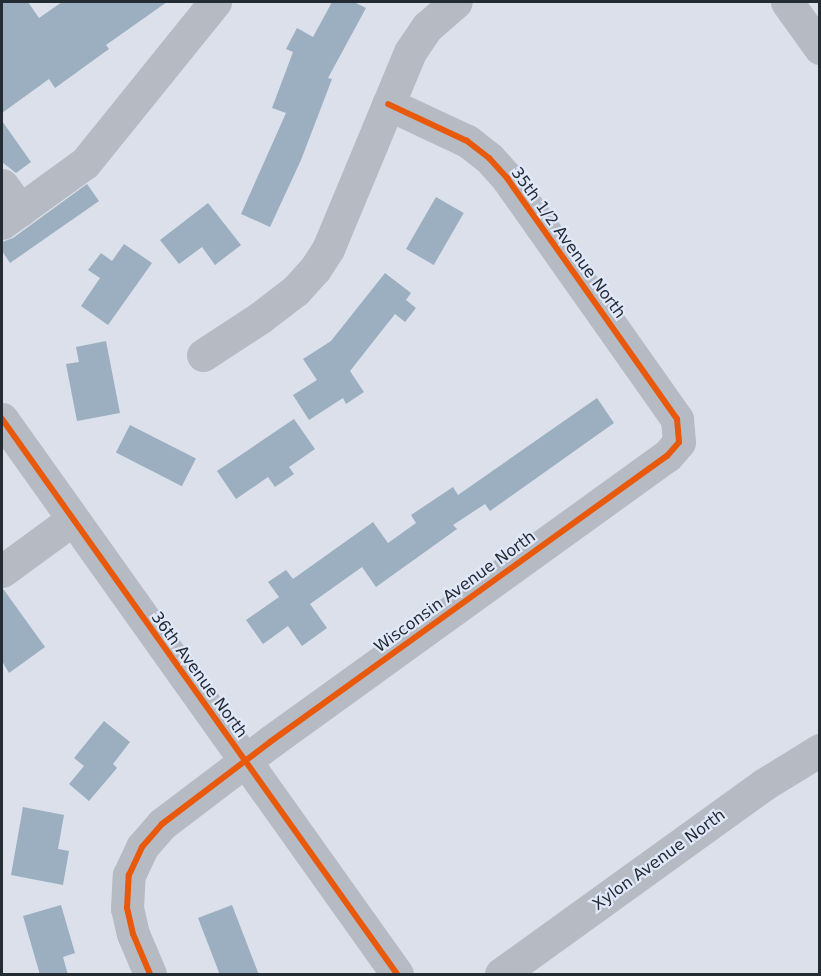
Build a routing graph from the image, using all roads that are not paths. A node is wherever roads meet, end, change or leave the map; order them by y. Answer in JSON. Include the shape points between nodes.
{"nodes":[{"id":1,"x":215,"y":2,"type":"edge"},
{"id":2,"x":456,"y":2,"type":"edge"},
{"id":3,"x":787,"y":2,"type":"edge"},
{"id":4,"x":819,"y":48,"type":"edge"},
{"id":5,"x":388,"y":105,"type":"junction"},
{"id":6,"x":8,"y":206,"type":"edge"},
{"id":7,"x":203,"y":355,"type":"dead end"},
{"id":8,"x":2,"y":419,"type":"edge"},
{"id":9,"x":679,"y":442,"type":"joint"},
{"id":10,"x":72,"y":520,"type":"junction"},
{"id":11,"x":2,"y":571,"type":"edge"},
{"id":12,"x":819,"y":750,"type":"edge"},
{"id":13,"x":244,"y":761,"type":"junction"},
{"id":14,"x":150,"y":975,"type":"edge"},
{"id":15,"x":397,"y":975,"type":"edge"},
{"id":16,"x":501,"y":975,"type":"edge"}],
"edges":[{"from":1,"to":6,"type":"street","via":[[85,163]]},
{"from":2,"to":5,"type":"street","via":[[428,27],[416,44]]},
{"from":3,"to":4,"type":"street"},
{"from":5,"to":7,"type":"street","via":[[328,249],[315,269],[296,290],[261,317]]},
{"from":5,"to":9,"type":"street","name":"35th 1/2 Avenue North","via":[[467,141],[508,179],[677,419]]},
{"from":8,"to":10,"type":"street","name":"36th Avenue North"},
{"from":9,"to":13,"type":"street","name":"Wisconsin Avenue North","via":[[667,456]]},
{"from":10,"to":11,"type":"street"},
{"from":10,"to":13,"type":"street","name":"36th Avenue North"},
{"from":12,"to":16,"type":"street","name":"Xylon Avenue North","via":[[763,785]]},
{"from":13,"to":14,"type":"street","name":"Wisconsin Avenue North","via":[[162,824],[142,847],[129,875],[127,908]]},
{"from":13,"to":15,"type":"street","name":"36th Avenue North"}]}
